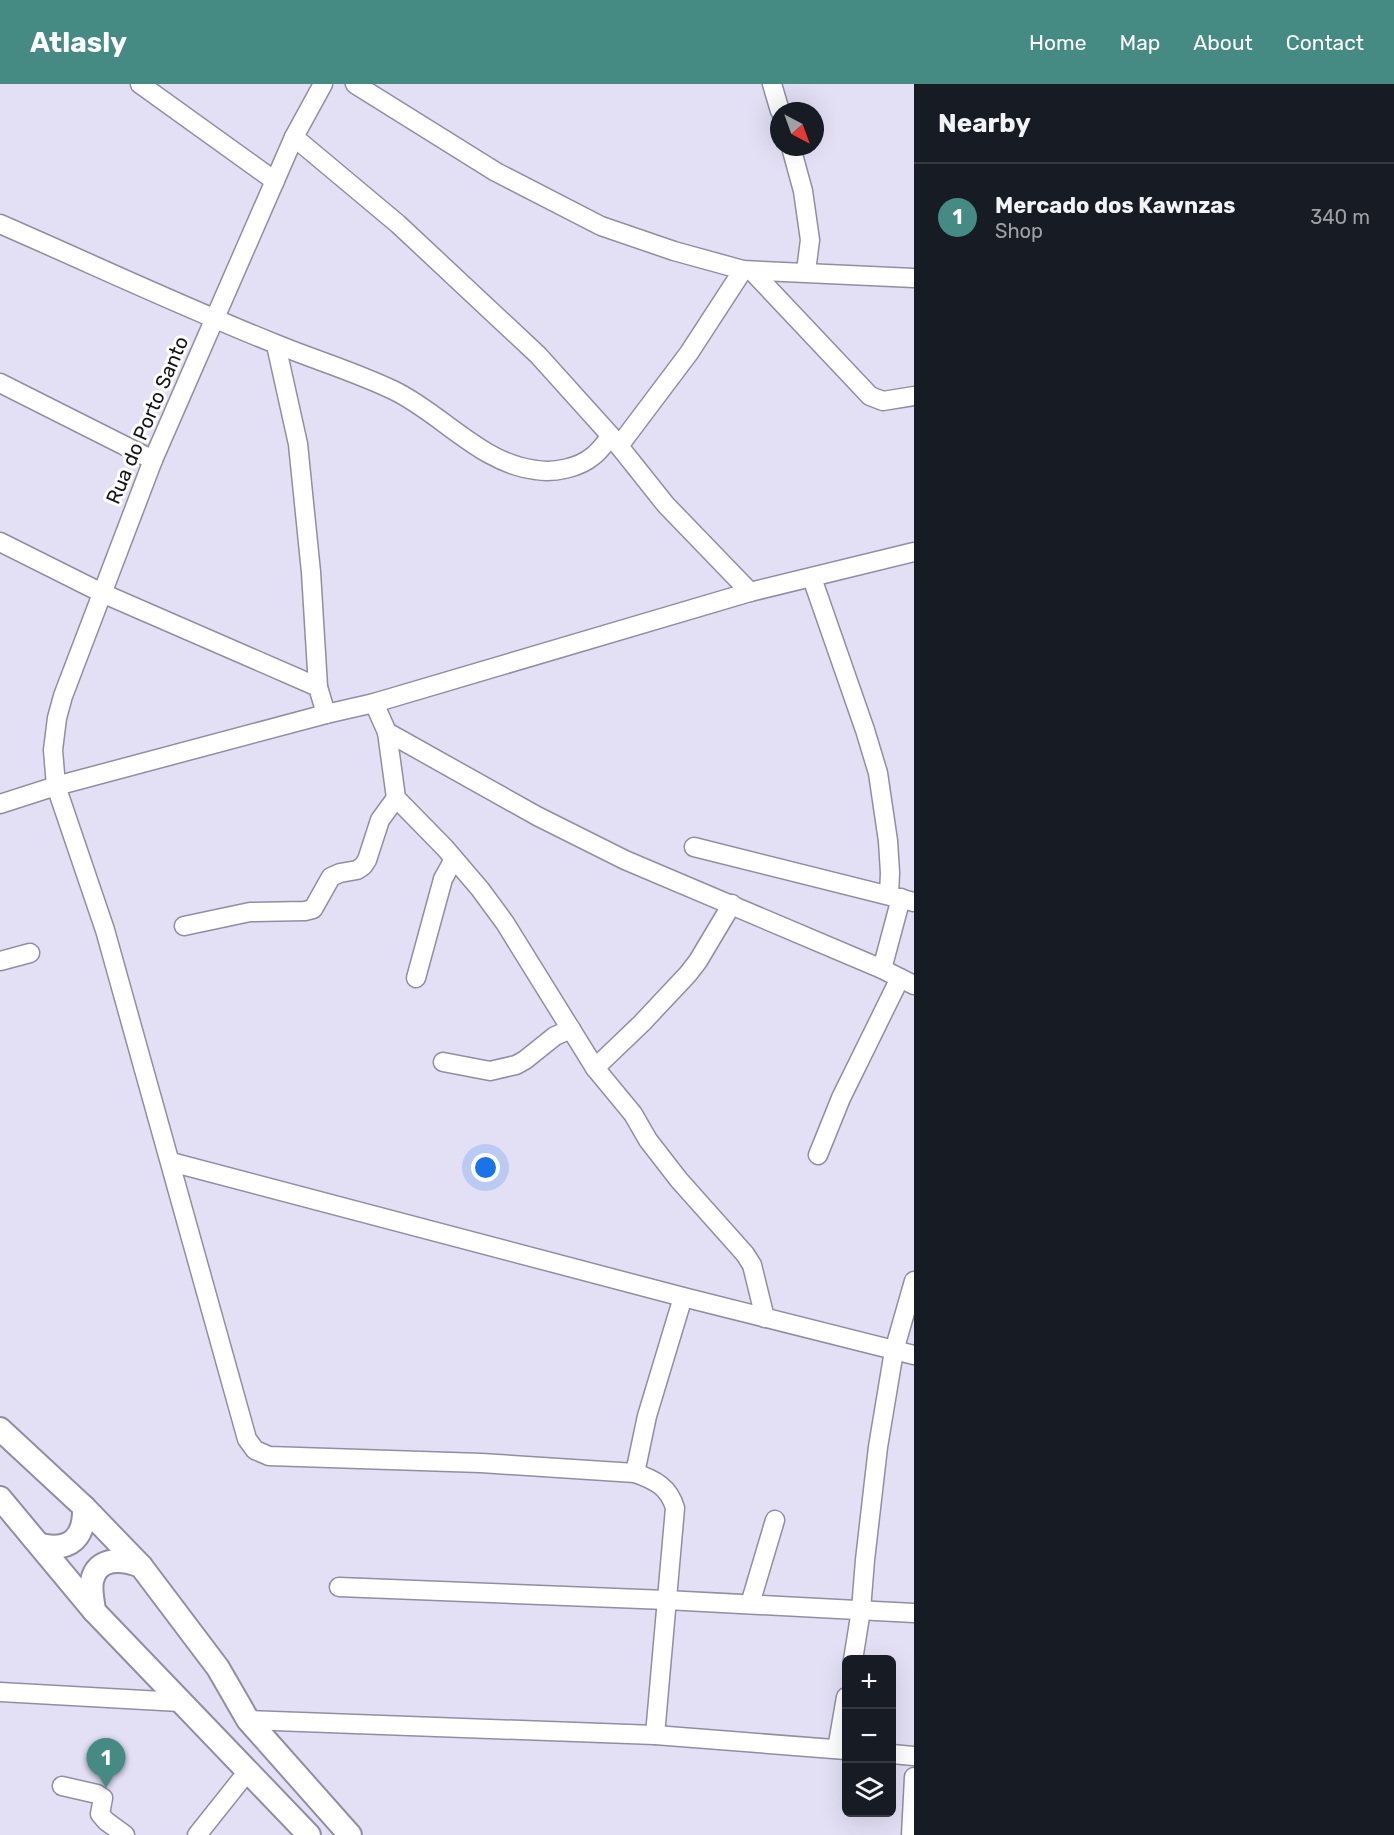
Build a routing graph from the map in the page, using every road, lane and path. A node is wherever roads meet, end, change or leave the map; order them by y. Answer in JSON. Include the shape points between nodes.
{"nodes":[{"id":1,"x":140,"y":84,"type":"edge"},
{"id":2,"x":323,"y":84,"type":"edge"},
{"id":3,"x":355,"y":84,"type":"edge"},
{"id":4,"x":772,"y":84,"type":"edge"},
{"id":5,"x":777,"y":102,"type":"edge"},
{"id":6,"x":294,"y":137,"type":"junction"},
{"id":7,"x":793,"y":156,"type":"edge"},
{"id":8,"x":275,"y":181,"type":"junction"},
{"id":9,"x":0,"y":224,"type":"edge"},
{"id":10,"x":747,"y":270,"type":"junction"},
{"id":11,"x":806,"y":272,"type":"junction"},
{"id":12,"x":914,"y":278,"type":"edge"},
{"id":13,"x":214,"y":318,"type":"junction"},
{"id":14,"x":276,"y":345,"type":"junction"},
{"id":15,"x":0,"y":383,"type":"edge"},
{"id":16,"x":914,"y":396,"type":"edge"},
{"id":17,"x":615,"y":441,"type":"junction"},
{"id":18,"x":153,"y":460,"type":"junction"},
{"id":19,"x":0,"y":542,"type":"edge"},
{"id":20,"x":914,"y":552,"type":"edge"},
{"id":21,"x":812,"y":578,"type":"junction"},
{"id":22,"x":750,"y":592,"type":"junction"},
{"id":23,"x":102,"y":593,"type":"junction"},
{"id":24,"x":318,"y":687,"type":"junction"},
{"id":25,"x":374,"y":704,"type":"junction"},
{"id":26,"x":326,"y":714,"type":"junction"},
{"id":27,"x":387,"y":732,"type":"junction"},
{"id":28,"x":56,"y":786,"type":"junction"},
{"id":29,"x":396,"y":798,"type":"junction"},
{"id":30,"x":0,"y":804,"type":"edge"},
{"id":31,"x":694,"y":847,"type":"dead end"},
{"id":32,"x":454,"y":859,"type":"junction"},
{"id":33,"x":901,"y":898,"type":"edge"},
{"id":34,"x":732,"y":904,"type":"junction"},
{"id":35,"x":184,"y":926,"type":"dead end"},
{"id":36,"x":30,"y":953,"type":"dead end"},
{"id":37,"x":0,"y":961,"type":"edge"},
{"id":38,"x":882,"y":969,"type":"junction"},
{"id":39,"x":416,"y":978,"type":"dead end"},
{"id":40,"x":907,"y":982,"type":"edge"},
{"id":41,"x":571,"y":1029,"type":"junction"},
{"id":42,"x":443,"y":1062,"type":"dead end"},
{"id":43,"x":595,"y":1068,"type":"junction"},
{"id":44,"x":818,"y":1155,"type":"dead end"},
{"id":45,"x":171,"y":1162,"type":"junction"},
{"id":46,"x":914,"y":1281,"type":"edge"},
{"id":47,"x":683,"y":1297,"type":"junction"},
{"id":48,"x":765,"y":1318,"type":"junction"},
{"id":49,"x":894,"y":1351,"type":"junction"},
{"id":50,"x":914,"y":1355,"type":"edge"},
{"id":51,"x":0,"y":1430,"type":"edge"},
{"id":52,"x":635,"y":1473,"type":"junction"},
{"id":53,"x":0,"y":1498,"type":"edge"},
{"id":54,"x":84,"y":1507,"type":"junction"},
{"id":55,"x":8,"y":1520,"type":"edge"},
{"id":56,"x":775,"y":1520,"type":"dead end"},
{"id":57,"x":40,"y":1545,"type":"junction"},
{"id":58,"x":141,"y":1566,"type":"junction"},
{"id":59,"x":339,"y":1587,"type":"dead end"},
{"id":60,"x":666,"y":1600,"type":"junction"},
{"id":61,"x":750,"y":1604,"type":"junction"},
{"id":62,"x":861,"y":1610,"type":"junction"},
{"id":63,"x":94,"y":1611,"type":"junction"},
{"id":64,"x":914,"y":1613,"type":"edge"},
{"id":65,"x":854,"y":1655,"type":"edge"},
{"id":66,"x":0,"y":1692,"type":"edge"},
{"id":67,"x":180,"y":1702,"type":"junction"},
{"id":68,"x":248,"y":1720,"type":"junction"},
{"id":69,"x":655,"y":1736,"type":"junction"},
{"id":70,"x":842,"y":1750,"type":"edge"},
{"id":71,"x":896,"y":1754,"type":"edge"},
{"id":72,"x":914,"y":1756,"type":"edge"},
{"id":73,"x":248,"y":1771,"type":"junction"},
{"id":74,"x":914,"y":1777,"type":"edge"},
{"id":75,"x":62,"y":1786,"type":"dead end"},
{"id":76,"x":125,"y":1835,"type":"edge"},
{"id":77,"x":197,"y":1835,"type":"edge"},
{"id":78,"x":309,"y":1835,"type":"edge"},
{"id":79,"x":350,"y":1835,"type":"edge"},
{"id":80,"x":910,"y":1835,"type":"edge"}],
"edges":[{"from":1,"to":8,"type":"street"},
{"from":2,"to":6,"type":"street","name":"Rua do Porto Santo"},
{"from":3,"to":10,"type":"street","via":[[496,172],[601,226]]},
{"from":4,"to":5,"type":"street"},
{"from":6,"to":8,"type":"street","name":"Rua do Porto Santo"},
{"from":6,"to":17,"type":"street","via":[[398,224],[538,355]]},
{"from":7,"to":11,"type":"street","via":[[810,240]]},
{"from":8,"to":13,"type":"street","name":"Rua do Porto Santo"},
{"from":9,"to":13,"type":"street"},
{"from":10,"to":11,"type":"street"},
{"from":10,"to":16,"type":"street","via":[[870,396],[883,401]]},
{"from":10,"to":17,"type":"street","via":[[689,353]]},
{"from":11,"to":12,"type":"street"},
{"from":13,"to":14,"type":"street"},
{"from":13,"to":18,"type":"street","name":"Rua do Porto Santo"},
{"from":14,"to":17,"type":"street","via":[[395,391],[487,452],[519,466],[552,470],[579,465]]},
{"from":14,"to":24,"type":"street","via":[[298,444]]},
{"from":15,"to":18,"type":"street"},
{"from":17,"to":22,"type":"street","via":[[684,525]]},
{"from":18,"to":23,"type":"street","name":"Rua do Porto Santo"},
{"from":19,"to":23,"type":"street"},
{"from":20,"to":21,"type":"street"},
{"from":21,"to":22,"type":"street"},
{"from":21,"to":33,"type":"street","via":[[878,773],[890,873]]},
{"from":22,"to":25,"type":"street"},
{"from":23,"to":24,"type":"street"},
{"from":23,"to":28,"type":"street","name":"Rua do Porto Santo","via":[[57,718],[53,750]]},
{"from":24,"to":26,"type":"street"},
{"from":25,"to":26,"type":"street"},
{"from":25,"to":27,"type":"street"},
{"from":26,"to":28,"type":"street"},
{"from":27,"to":29,"type":"street"},
{"from":27,"to":34,"type":"street","via":[[566,831]]},
{"from":28,"to":30,"type":"street"},
{"from":28,"to":45,"type":"street","name":"Rua do Porto Santo","via":[[105,930]]},
{"from":29,"to":32,"type":"street"},
{"from":29,"to":35,"type":"street","via":[[380,820],[363,866],[331,877],[313,909],[250,912]]},
{"from":31,"to":33,"type":"street"},
{"from":32,"to":39,"type":"street","via":[[443,879]]},
{"from":32,"to":41,"type":"street","via":[[505,923]]},
{"from":33,"to":38,"type":"street"},
{"from":34,"to":38,"type":"street"},
{"from":34,"to":43,"type":"street","via":[[693,967]]},
{"from":36,"to":37,"type":"street"},
{"from":38,"to":40,"type":"street"},
{"from":40,"to":44,"type":"street","via":[[841,1098]]},
{"from":41,"to":42,"type":"street","via":[[516,1065],[490,1071]]},
{"from":41,"to":43,"type":"street"},
{"from":43,"to":48,"type":"street","via":[[633,1114],[666,1165],[745,1254],[752,1265]]},
{"from":45,"to":47,"type":"street"},
{"from":45,"to":52,"type":"street","name":"Rua do Porto Santo","via":[[238,1411],[247,1440],[255,1450],[269,1456]]},
{"from":46,"to":49,"type":"street"},
{"from":47,"to":48,"type":"street"},
{"from":47,"to":52,"type":"street","via":[[647,1416]]},
{"from":48,"to":49,"type":"street"},
{"from":49,"to":50,"type":"street"},
{"from":49,"to":62,"type":"street","via":[[871,1496]]},
{"from":51,"to":54,"type":"main road"},
{"from":52,"to":60,"type":"street","via":[[665,1487],[675,1508]]},
{"from":53,"to":55,"type":"main road"},
{"from":54,"to":57,"type":"main road","via":[[84,1521],[77,1538],[56,1548]]},
{"from":54,"to":58,"type":"main road"},
{"from":55,"to":57,"type":"main road"},
{"from":56,"to":61,"type":"street"},
{"from":57,"to":63,"type":"main road"},
{"from":58,"to":63,"type":"main road","via":[[124,1560],[103,1565],[92,1581]]},
{"from":58,"to":68,"type":"main road","via":[[218,1668]]},
{"from":59,"to":60,"type":"street"},
{"from":60,"to":61,"type":"street"},
{"from":60,"to":69,"type":"street"},
{"from":61,"to":62,"type":"street"},
{"from":62,"to":64,"type":"street"},
{"from":62,"to":65,"type":"street"},
{"from":63,"to":67,"type":"main road"},
{"from":66,"to":67,"type":"street"},
{"from":67,"to":73,"type":"main road"},
{"from":68,"to":69,"type":"street"},
{"from":68,"to":79,"type":"main road"},
{"from":69,"to":70,"type":"street"},
{"from":71,"to":72,"type":"street"},
{"from":73,"to":77,"type":"street"},
{"from":73,"to":78,"type":"main road"},
{"from":74,"to":80,"type":"street"},
{"from":75,"to":76,"type":"street","via":[[103,1798],[100,1814]]}]}
